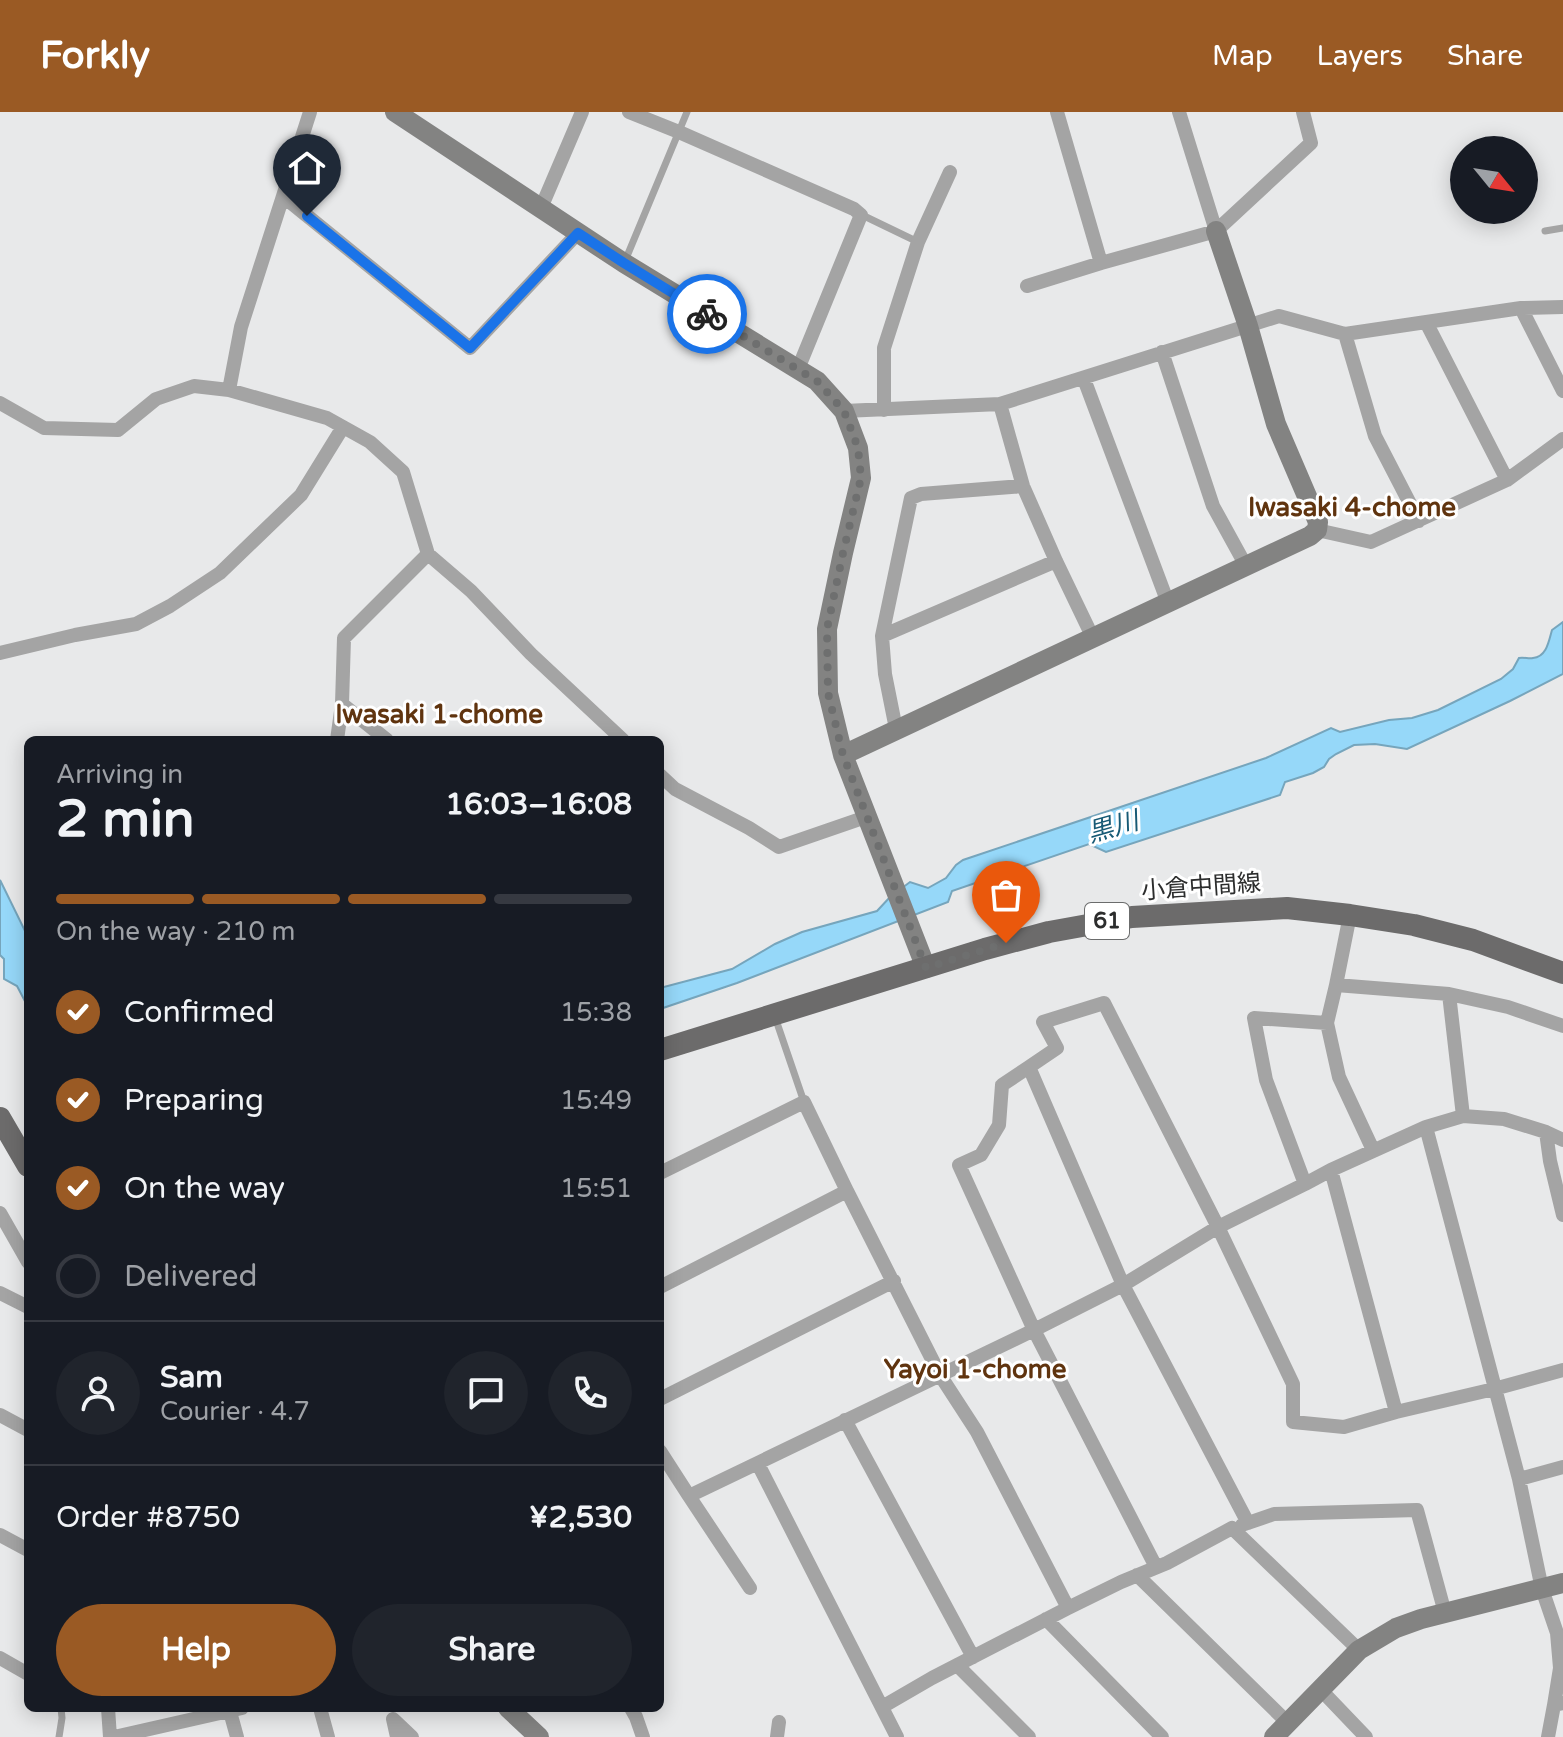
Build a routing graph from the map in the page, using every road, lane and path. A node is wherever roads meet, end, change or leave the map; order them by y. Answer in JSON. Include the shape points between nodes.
{"nodes":[{"id":1,"x":310,"y":112,"type":"edge"},
{"id":2,"x":395,"y":112,"type":"edge"},
{"id":3,"x":582,"y":112,"type":"edge"},
{"id":4,"x":629,"y":112,"type":"edge"},
{"id":5,"x":687,"y":112,"type":"edge"},
{"id":6,"x":1057,"y":112,"type":"edge"},
{"id":7,"x":1179,"y":112,"type":"edge"},
{"id":8,"x":1303,"y":112,"type":"edge"},
{"id":9,"x":679,"y":132,"type":"junction"},
{"id":10,"x":950,"y":172,"type":"dead end"},
{"id":11,"x":284,"y":197,"type":"junction"},
{"id":12,"x":541,"y":208,"type":"junction"},
{"id":13,"x":861,"y":215,"type":"junction"},
{"id":14,"x":1563,"y":228,"type":"edge"},
{"id":15,"x":1216,"y":231,"type":"junction"},
{"id":16,"x":1545,"y":231,"type":"dead end"},
{"id":17,"x":578,"y":233,"type":"junction"},
{"id":18,"x":918,"y":242,"type":"junction"},
{"id":19,"x":624,"y":263,"type":"junction"},
{"id":20,"x":1101,"y":263,"type":"junction"},
{"id":21,"x":1027,"y":286,"type":"dead end"},
{"id":22,"x":1563,"y":307,"type":"edge"},
{"id":23,"x":1521,"y":308,"type":"junction"},
{"id":24,"x":1426,"y":322,"type":"junction"},
{"id":25,"x":1248,"y":326,"type":"junction"},
{"id":26,"x":1345,"y":334,"type":"junction"},
{"id":27,"x":1162,"y":352,"type":"junction"},
{"id":28,"x":798,"y":369,"type":"junction"},
{"id":29,"x":1084,"y":379,"type":"junction"},
{"id":30,"x":229,"y":390,"type":"junction"},
{"id":31,"x":1563,"y":391,"type":"edge"},
{"id":32,"x":0,"y":403,"type":"edge"},
{"id":33,"x":1000,"y":404,"type":"junction"},
{"id":34,"x":884,"y":410,"type":"junction"},
{"id":35,"x":844,"y":411,"type":"junction"},
{"id":36,"x":343,"y":427,"type":"junction"},
{"id":37,"x":1563,"y":439,"type":"edge"},
{"id":38,"x":1507,"y":480,"type":"junction"},
{"id":39,"x":1023,"y":486,"type":"junction"},
{"id":40,"x":1419,"y":521,"type":"junction"},
{"id":41,"x":1317,"y":530,"type":"junction"},
{"id":42,"x":428,"y":554,"type":"junction"},
{"id":43,"x":1056,"y":561,"type":"junction"},
{"id":44,"x":1246,"y":566,"type":"junction"},
{"id":45,"x":1168,"y":603,"type":"junction"},
{"id":46,"x":882,"y":636,"type":"junction"},
{"id":47,"x":1093,"y":638,"type":"junction"},
{"id":48,"x":0,"y":653,"type":"edge"},
{"id":49,"x":342,"y":704,"type":"junction"},
{"id":50,"x":896,"y":729,"type":"junction"},
{"id":51,"x":338,"y":736,"type":"edge"},
{"id":52,"x":382,"y":736,"type":"edge"},
{"id":53,"x":619,"y":736,"type":"edge"},
{"id":54,"x":843,"y":755,"type":"junction"},
{"id":55,"x":664,"y":779,"type":"edge"},
{"id":56,"x":866,"y":817,"type":"junction"},
{"id":57,"x":1350,"y":915,"type":"junction"},
{"id":58,"x":926,"y":968,"type":"junction"},
{"id":59,"x":1563,"y":973,"type":"edge"},
{"id":60,"x":1336,"y":985,"type":"junction"},
{"id":61,"x":1449,"y":994,"type":"junction"},
{"id":62,"x":775,"y":1015,"type":"junction"},
{"id":63,"x":1327,"y":1023,"type":"junction"},
{"id":64,"x":1563,"y":1026,"type":"edge"},
{"id":65,"x":664,"y":1049,"type":"edge"},
{"id":66,"x":1029,"y":1067,"type":"junction"},
{"id":67,"x":804,"y":1102,"type":"junction"},
{"id":68,"x":1463,"y":1116,"type":"junction"},
{"id":69,"x":0,"y":1118,"type":"edge"},
{"id":70,"x":1426,"y":1127,"type":"junction"},
{"id":71,"x":1546,"y":1132,"type":"junction"},
{"id":72,"x":1563,"y":1140,"type":"edge"},
{"id":73,"x":1373,"y":1150,"type":"junction"},
{"id":74,"x":24,"y":1159,"type":"edge"},
{"id":75,"x":1331,"y":1170,"type":"junction"},
{"id":76,"x":664,"y":1171,"type":"edge"},
{"id":77,"x":1305,"y":1184,"type":"junction"},
{"id":78,"x":847,"y":1191,"type":"junction"},
{"id":79,"x":0,"y":1213,"type":"edge"},
{"id":80,"x":1563,"y":1215,"type":"edge"},
{"id":81,"x":1218,"y":1227,"type":"junction"},
{"id":82,"x":24,"y":1255,"type":"edge"},
{"id":83,"x":894,"y":1281,"type":"junction"},
{"id":84,"x":664,"y":1285,"type":"edge"},
{"id":85,"x":1123,"y":1285,"type":"junction"},
{"id":86,"x":0,"y":1293,"type":"edge"},
{"id":87,"x":24,"y":1305,"type":"edge"},
{"id":88,"x":1034,"y":1330,"type":"junction"},
{"id":89,"x":1563,"y":1370,"type":"edge"},
{"id":90,"x":940,"y":1375,"type":"junction"},
{"id":91,"x":1494,"y":1389,"type":"junction"},
{"id":92,"x":664,"y":1397,"type":"edge"},
{"id":93,"x":1396,"y":1412,"type":"junction"},
{"id":94,"x":0,"y":1415,"type":"edge"},
{"id":95,"x":845,"y":1420,"type":"junction"},
{"id":96,"x":24,"y":1428,"type":"edge"},
{"id":97,"x":664,"y":1457,"type":"edge"},
{"id":98,"x":758,"y":1464,"type":"junction"},
{"id":99,"x":1563,"y":1467,"type":"edge"},
{"id":100,"x":1519,"y":1479,"type":"junction"},
{"id":101,"x":689,"y":1496,"type":"junction"},
{"id":102,"x":1248,"y":1523,"type":"junction"},
{"id":103,"x":1232,"y":1528,"type":"junction"},
{"id":104,"x":0,"y":1535,"type":"edge"},
{"id":105,"x":24,"y":1548,"type":"edge"},
{"id":106,"x":1156,"y":1567,"type":"junction"},
{"id":107,"x":1137,"y":1575,"type":"junction"},
{"id":108,"x":1563,"y":1583,"type":"edge"},
{"id":109,"x":750,"y":1588,"type":"dead end"},
{"id":110,"x":1542,"y":1589,"type":"junction"},
{"id":111,"x":1068,"y":1608,"type":"junction"},
{"id":112,"x":1445,"y":1613,"type":"junction"},
{"id":113,"x":1046,"y":1619,"type":"junction"},
{"id":114,"x":1359,"y":1650,"type":"junction"},
{"id":115,"x":973,"y":1657,"type":"junction"},
{"id":116,"x":0,"y":1658,"type":"edge"},
{"id":117,"x":957,"y":1665,"type":"junction"},
{"id":118,"x":24,"y":1672,"type":"edge"},
{"id":119,"x":1321,"y":1690,"type":"junction"},
{"id":120,"x":1558,"y":1704,"type":"edge"},
{"id":121,"x":882,"y":1707,"type":"junction"},
{"id":122,"x":61,"y":1712,"type":"edge"},
{"id":123,"x":109,"y":1712,"type":"edge"},
{"id":124,"x":221,"y":1712,"type":"edge"},
{"id":125,"x":234,"y":1712,"type":"edge"},
{"id":126,"x":321,"y":1712,"type":"edge"},
{"id":127,"x":512,"y":1712,"type":"edge"},
{"id":128,"x":633,"y":1712,"type":"edge"},
{"id":129,"x":391,"y":1713,"type":"edge"},
{"id":130,"x":1281,"y":1730,"type":"edge"},
{"id":131,"x":59,"y":1737,"type":"edge"},
{"id":132,"x":112,"y":1737,"type":"edge"},
{"id":133,"x":237,"y":1737,"type":"edge"},
{"id":134,"x":328,"y":1737,"type":"edge"},
{"id":135,"x":397,"y":1737,"type":"edge"},
{"id":136,"x":412,"y":1737,"type":"edge"},
{"id":137,"x":539,"y":1737,"type":"edge"},
{"id":138,"x":643,"y":1737,"type":"edge"},
{"id":139,"x":897,"y":1737,"type":"edge"},
{"id":140,"x":1029,"y":1737,"type":"edge"},
{"id":141,"x":1162,"y":1737,"type":"edge"},
{"id":142,"x":1366,"y":1737,"type":"edge"},
{"id":143,"x":1548,"y":1737,"type":"edge"}],
"edges":[{"from":1,"to":11,"type":"street"},
{"from":2,"to":12,"type":"street"},
{"from":3,"to":12,"type":"street"},
{"from":4,"to":9,"type":"street"},
{"from":5,"to":9,"type":"lane"},
{"from":6,"to":20,"type":"street"},
{"from":7,"to":15,"type":"street"},
{"from":8,"to":15,"type":"street","via":[[1311,143]]},
{"from":9,"to":13,"type":"street"},
{"from":9,"to":19,"type":"lane"},
{"from":10,"to":18,"type":"street"},
{"from":11,"to":17,"type":"street","via":[[470,348]]},
{"from":11,"to":30,"type":"street","via":[[241,327]]},
{"from":12,"to":17,"type":"street"},
{"from":13,"to":18,"type":"lane"},
{"from":13,"to":28,"type":"street"},
{"from":14,"to":16,"type":"lane"},
{"from":15,"to":20,"type":"street"},
{"from":15,"to":25,"type":"street"},
{"from":17,"to":19,"type":"street"},
{"from":18,"to":34,"type":"street","via":[[884,348]]},
{"from":19,"to":28,"type":"street"},
{"from":20,"to":21,"type":"street"},
{"from":22,"to":23,"type":"street"},
{"from":23,"to":24,"type":"street"},
{"from":23,"to":31,"type":"street"},
{"from":24,"to":26,"type":"street"},
{"from":24,"to":38,"type":"street"},
{"from":25,"to":26,"type":"street","via":[[1279,316]]},
{"from":25,"to":27,"type":"street"},
{"from":25,"to":41,"type":"street","via":[[1276,424]]},
{"from":26,"to":40,"type":"street","via":[[1375,436]]},
{"from":27,"to":29,"type":"street"},
{"from":27,"to":44,"type":"street","via":[[1213,506]]},
{"from":28,"to":35,"type":"street"},
{"from":29,"to":33,"type":"street"},
{"from":29,"to":45,"type":"street"},
{"from":30,"to":32,"type":"street","via":[[194,386],[156,399],[118,430],[44,428]]},
{"from":30,"to":36,"type":"street"},
{"from":33,"to":34,"type":"street"},
{"from":33,"to":39,"type":"street"},
{"from":34,"to":35,"type":"street"},
{"from":35,"to":54,"type":"street","via":[[858,448],[861,478],[827,629],[828,693]]},
{"from":36,"to":42,"type":"street","via":[[370,442],[403,472]]},
{"from":36,"to":48,"type":"street","via":[[301,495],[220,573],[170,606],[136,624]]},
{"from":37,"to":38,"type":"street"},
{"from":38,"to":40,"type":"street"},
{"from":39,"to":43,"type":"street"},
{"from":39,"to":46,"type":"street","via":[[911,498]]},
{"from":40,"to":41,"type":"street","via":[[1371,542]]},
{"from":41,"to":44,"type":"street"},
{"from":42,"to":49,"type":"street","via":[[344,638]]},
{"from":42,"to":53,"type":"street"},
{"from":43,"to":46,"type":"street"},
{"from":43,"to":47,"type":"street"},
{"from":44,"to":45,"type":"street"},
{"from":45,"to":47,"type":"street"},
{"from":46,"to":50,"type":"street"},
{"from":47,"to":50,"type":"street"},
{"from":49,"to":51,"type":"street"},
{"from":49,"to":52,"type":"street"},
{"from":50,"to":54,"type":"street"},
{"from":54,"to":56,"type":"street"},
{"from":55,"to":56,"type":"street","via":[[779,847]]},
{"from":56,"to":58,"type":"street"},
{"from":57,"to":58,"type":"main road","name":"小倉中間線","number":"61","via":[[1287,908],[1132,917],[1049,932]]},
{"from":57,"to":59,"type":"main road","name":"小倉中間線","number":"61","via":[[1473,940]]},
{"from":57,"to":60,"type":"street"},
{"from":58,"to":62,"type":"main road","name":"小倉中間線","number":"61"},
{"from":60,"to":61,"type":"street"},
{"from":60,"to":63,"type":"street"},
{"from":61,"to":64,"type":"street"},
{"from":61,"to":68,"type":"street"},
{"from":62,"to":65,"type":"main road","name":"小倉中間線","number":"61"},
{"from":62,"to":67,"type":"lane"},
{"from":63,"to":73,"type":"street","via":[[1339,1077]]},
{"from":63,"to":77,"type":"street","via":[[1254,1018],[1266,1080]]},
{"from":66,"to":81,"type":"street","via":[[1057,1048],[1043,1022],[1104,1003]]},
{"from":66,"to":85,"type":"street"},
{"from":66,"to":88,"type":"street","via":[[1002,1085],[999,1125],[981,1155],[959,1165]]},
{"from":67,"to":76,"type":"street"},
{"from":67,"to":78,"type":"street"},
{"from":68,"to":70,"type":"street"},
{"from":68,"to":71,"type":"street","via":[[1504,1119]]},
{"from":69,"to":74,"type":"main road"},
{"from":70,"to":73,"type":"street"},
{"from":70,"to":91,"type":"street"},
{"from":71,"to":72,"type":"street"},
{"from":71,"to":80,"type":"street"},
{"from":73,"to":75,"type":"street"},
{"from":75,"to":77,"type":"street"},
{"from":75,"to":93,"type":"street"},
{"from":77,"to":81,"type":"street"},
{"from":78,"to":83,"type":"street"},
{"from":78,"to":84,"type":"street"},
{"from":79,"to":82,"type":"street"},
{"from":81,"to":85,"type":"street"},
{"from":81,"to":93,"type":"street","via":[[1293,1384],[1293,1422],[1344,1427]]},
{"from":83,"to":90,"type":"street"},
{"from":83,"to":92,"type":"street"},
{"from":85,"to":88,"type":"street"},
{"from":85,"to":102,"type":"street"},
{"from":86,"to":87,"type":"street"},
{"from":88,"to":90,"type":"street"},
{"from":88,"to":106,"type":"street"},
{"from":89,"to":91,"type":"street"},
{"from":90,"to":95,"type":"street"},
{"from":90,"to":111,"type":"street","via":[[977,1432]]},
{"from":91,"to":93,"type":"street"},
{"from":91,"to":100,"type":"street"},
{"from":94,"to":96,"type":"street"},
{"from":95,"to":98,"type":"street"},
{"from":95,"to":115,"type":"street"},
{"from":97,"to":101,"type":"street"},
{"from":98,"to":101,"type":"street"},
{"from":98,"to":121,"type":"street"},
{"from":99,"to":100,"type":"street"},
{"from":100,"to":110,"type":"street"},
{"from":101,"to":109,"type":"street"},
{"from":102,"to":103,"type":"street"},
{"from":102,"to":112,"type":"street","via":[[1274,1514],[1417,1510]]},
{"from":103,"to":106,"type":"street"},
{"from":103,"to":114,"type":"street"},
{"from":104,"to":105,"type":"street"},
{"from":106,"to":107,"type":"street"},
{"from":107,"to":111,"type":"street"},
{"from":107,"to":130,"type":"street"},
{"from":108,"to":110,"type":"street"},
{"from":110,"to":112,"type":"street"},
{"from":110,"to":120,"type":"street","via":[[1557,1633]]},
{"from":111,"to":113,"type":"street"},
{"from":112,"to":114,"type":"street","via":[[1396,1628]]},
{"from":113,"to":115,"type":"street"},
{"from":113,"to":141,"type":"street"},
{"from":114,"to":119,"type":"street"},
{"from":115,"to":117,"type":"street"},
{"from":116,"to":118,"type":"street"},
{"from":117,"to":121,"type":"street"},
{"from":117,"to":140,"type":"street"},
{"from":119,"to":130,"type":"street"},
{"from":119,"to":142,"type":"street"},
{"from":120,"to":143,"type":"street"},
{"from":121,"to":139,"type":"street"},
{"from":122,"to":131,"type":"lane"},
{"from":123,"to":132,"type":"street"},
{"from":124,"to":132,"type":"street"},
{"from":125,"to":133,"type":"street"},
{"from":126,"to":134,"type":"street"},
{"from":127,"to":137,"type":"street"},
{"from":128,"to":138,"type":"street"},
{"from":129,"to":135,"type":"street"},
{"from":129,"to":136,"type":"street"}]}
